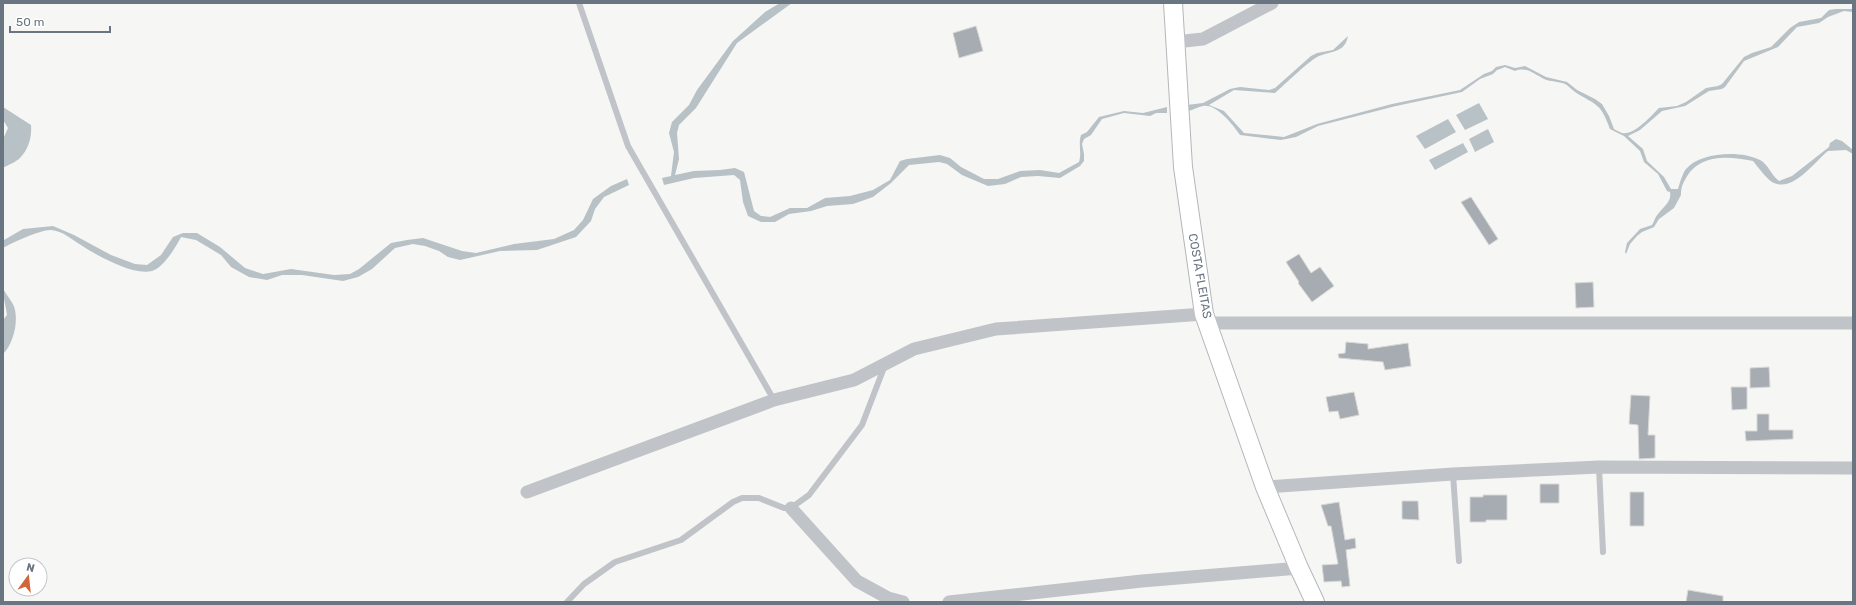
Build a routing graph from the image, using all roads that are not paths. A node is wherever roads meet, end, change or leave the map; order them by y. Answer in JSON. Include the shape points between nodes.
{"nodes":[{"id":1,"x":579,"y":3,"type":"edge"},
{"id":2,"x":1173,"y":3,"type":"edge"},
{"id":3,"x":1272,"y":3,"type":"edge"},
{"id":4,"x":1175,"y":42,"type":"junction"},
{"id":5,"x":1206,"y":318,"type":"junction"},
{"id":6,"x":1853,"y":323,"type":"edge"},
{"id":7,"x":886,"y":364,"type":"junction"},
{"id":8,"x":774,"y":400,"type":"junction"},
{"id":9,"x":1599,"y":467,"type":"junction"},
{"id":10,"x":1853,"y":468,"type":"edge"},
{"id":11,"x":1453,"y":474,"type":"junction"},
{"id":12,"x":1265,"y":487,"type":"junction"},
{"id":13,"x":527,"y":492,"type":"dead end"},
{"id":14,"x":791,"y":508,"type":"junction"},
{"id":15,"x":1603,"y":552,"type":"dead end"},
{"id":16,"x":1459,"y":561,"type":"dead end"},
{"id":17,"x":1299,"y":568,"type":"junction"},
{"id":18,"x":567,"y":602,"type":"edge"},
{"id":19,"x":903,"y":602,"type":"edge"},
{"id":20,"x":949,"y":602,"type":"edge"},
{"id":21,"x":1314,"y":602,"type":"edge"}],
"edges":[{"from":1,"to":8,"type":"lane","via":[[628,146]]},
{"from":2,"to":4,"type":"main road","name":"COSTA FLEITAS"},
{"from":3,"to":4,"type":"street","via":[[1203,39]]},
{"from":4,"to":5,"type":"main road","name":"COSTA FLEITAS","via":[[1183,167]]},
{"from":5,"to":6,"type":"street"},
{"from":5,"to":7,"type":"street","via":[[996,329],[914,348]]},
{"from":5,"to":12,"type":"main road","name":"COSTA FLEITAS"},
{"from":7,"to":8,"type":"street","via":[[854,380]]},
{"from":7,"to":14,"type":"lane","via":[[862,425],[810,494]]},
{"from":8,"to":13,"type":"street"},
{"from":9,"to":10,"type":"street"},
{"from":9,"to":11,"type":"street"},
{"from":9,"to":15,"type":"lane"},
{"from":11,"to":12,"type":"street"},
{"from":11,"to":16,"type":"lane"},
{"from":12,"to":17,"type":"main road","name":"COSTA FLEITAS"},
{"from":14,"to":18,"type":"lane","via":[[784,508],[760,498],[742,498],[681,540],[615,562],[584,584]]},
{"from":14,"to":19,"type":"street","via":[[857,581],[888,598]]},
{"from":17,"to":20,"type":"street","via":[[1142,581]]},
{"from":17,"to":21,"type":"main road","name":"COSTA FLEITAS"}]}
